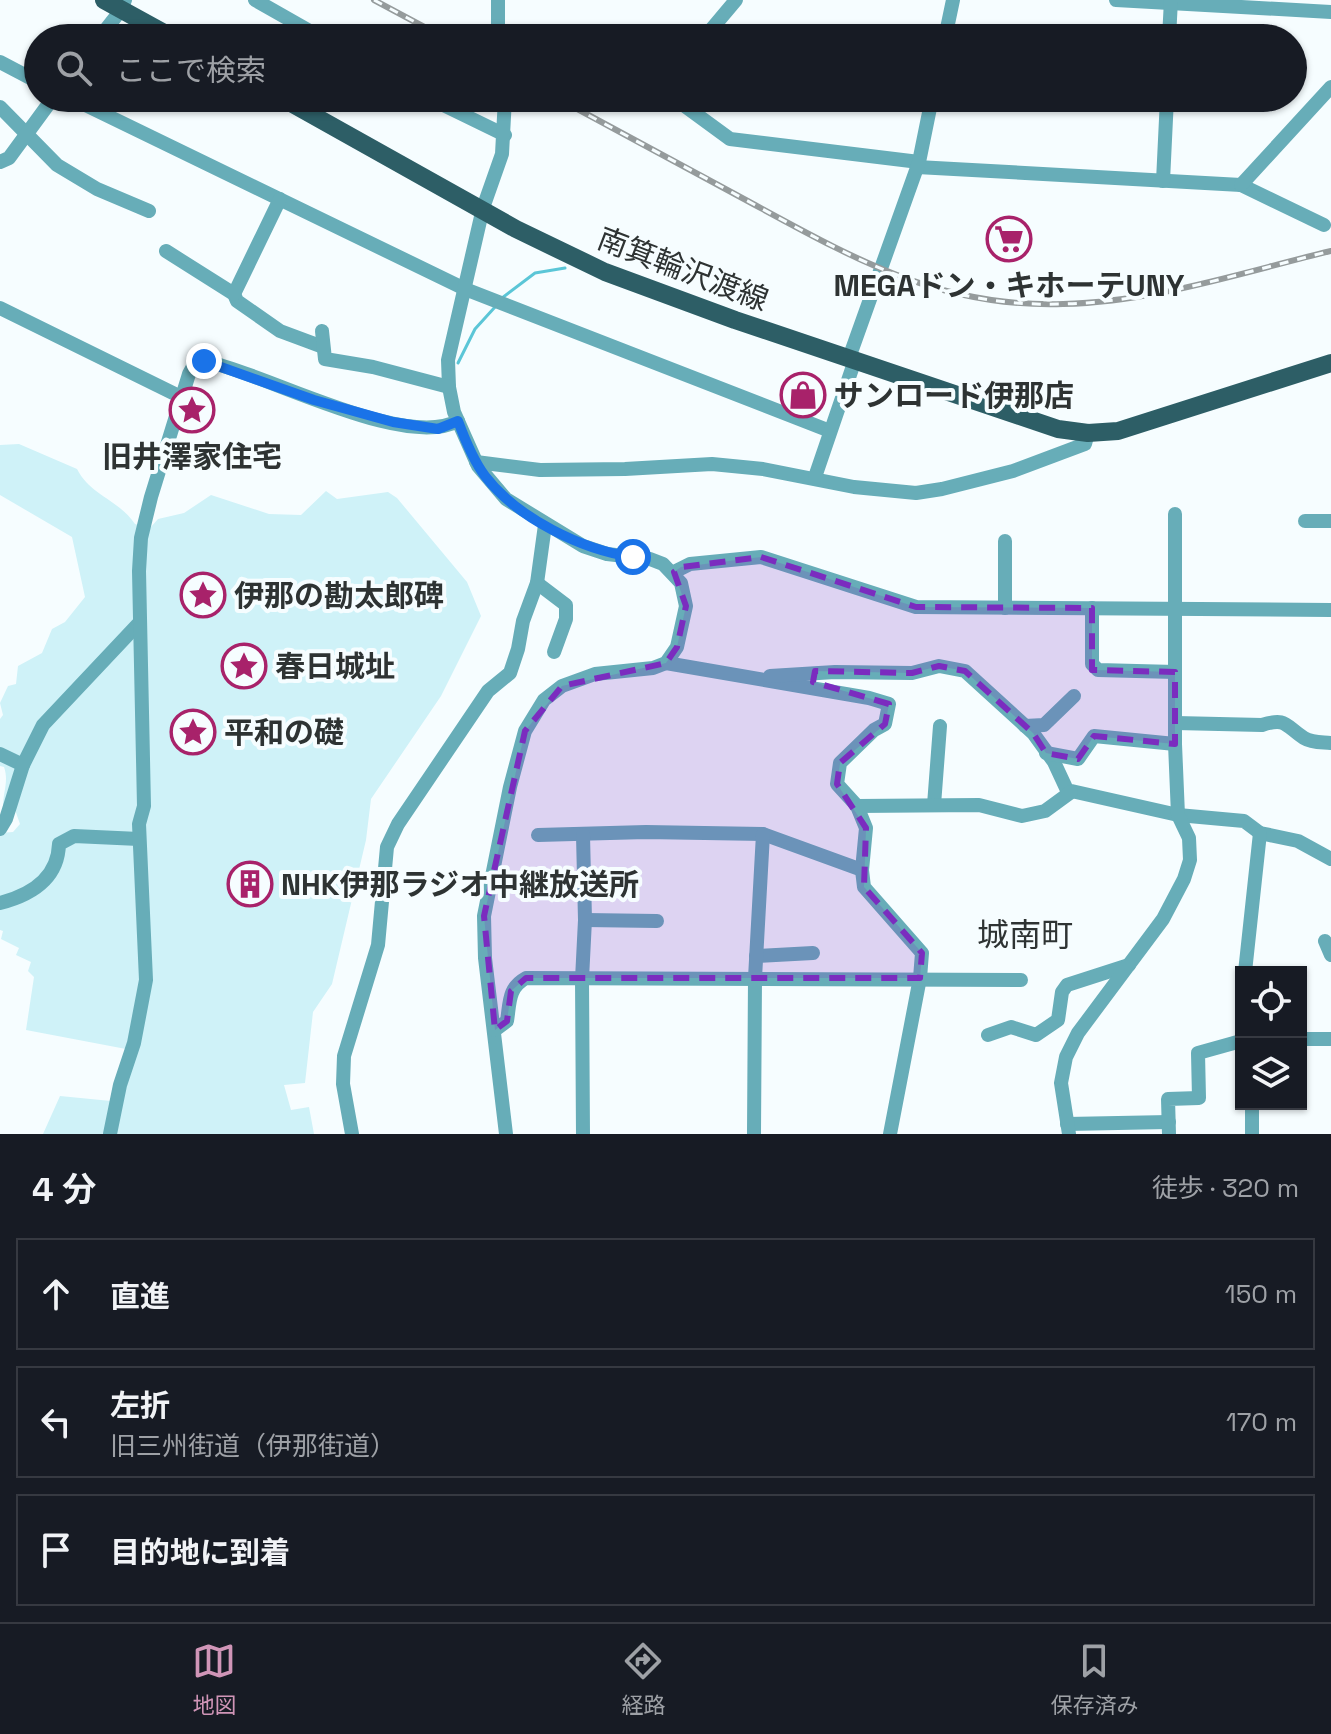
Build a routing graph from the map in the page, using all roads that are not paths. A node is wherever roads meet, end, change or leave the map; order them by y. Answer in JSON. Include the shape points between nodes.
{"nodes":[{"id":1,"x":104,"y":0,"type":"edge"},
{"id":2,"x":255,"y":0,"type":"edge"},
{"id":3,"x":498,"y":0,"type":"edge"},
{"id":4,"x":736,"y":0,"type":"edge"},
{"id":5,"x":953,"y":0,"type":"edge"},
{"id":6,"x":1116,"y":0,"type":"edge"},
{"id":7,"x":1171,"y":2,"type":"edge"},
{"id":8,"x":123,"y":5,"type":"edge"},
{"id":9,"x":1331,"y":12,"type":"edge"},
{"id":10,"x":109,"y":24,"type":"edge"},
{"id":11,"x":152,"y":24,"type":"edge"},
{"id":12,"x":297,"y":24,"type":"edge"},
{"id":13,"x":498,"y":24,"type":"edge"},
{"id":14,"x":716,"y":24,"type":"edge"},
{"id":15,"x":948,"y":24,"type":"edge"},
{"id":16,"x":1170,"y":24,"type":"edge"},
{"id":17,"x":0,"y":62,"type":"edge"},
{"id":18,"x":24,"y":75,"type":"edge"},
{"id":19,"x":1331,"y":87,"type":"edge"},
{"id":20,"x":0,"y":107,"type":"edge"},
{"id":21,"x":43,"y":112,"type":"edge"},
{"id":22,"x":100,"y":112,"type":"edge"},
{"id":23,"x":308,"y":112,"type":"edge"},
{"id":24,"x":458,"y":112,"type":"edge"},
{"id":25,"x":505,"y":112,"type":"edge"},
{"id":26,"x":693,"y":112,"type":"edge"},
{"id":27,"x":929,"y":112,"type":"edge"},
{"id":28,"x":1166,"y":112,"type":"edge"},
{"id":29,"x":26,"y":135,"type":"junction"},
{"id":30,"x":505,"y":135,"type":"junction"},
{"id":31,"x":0,"y":162,"type":"edge"},
{"id":32,"x":918,"y":165,"type":"junction"},
{"id":33,"x":1163,"y":181,"type":"junction"},
{"id":34,"x":1241,"y":185,"type":"junction"},
{"id":35,"x":280,"y":199,"type":"junction"},
{"id":36,"x":483,"y":208,"type":"junction"},
{"id":37,"x":149,"y":211,"type":"dead end"},
{"id":38,"x":1324,"y":225,"type":"dead end"},
{"id":39,"x":166,"y":251,"type":"dead end"},
{"id":40,"x":465,"y":289,"type":"junction"},
{"id":41,"x":234,"y":294,"type":"junction"},
{"id":42,"x":0,"y":308,"type":"edge"},
{"id":43,"x":322,"y":331,"type":"dead end"},
{"id":44,"x":323,"y":347,"type":"junction"},
{"id":45,"x":852,"y":359,"type":"junction"},
{"id":46,"x":1331,"y":363,"type":"edge"},
{"id":47,"x":449,"y":387,"type":"junction"},
{"id":48,"x":181,"y":397,"type":"junction"},
{"id":49,"x":458,"y":421,"type":"junction"},
{"id":50,"x":830,"y":431,"type":"junction"},
{"id":51,"x":1088,"y":433,"type":"junction"},
{"id":52,"x":476,"y":462,"type":"junction"},
{"id":53,"x":815,"y":477,"type":"junction"},
{"id":54,"x":1175,"y":514,"type":"dead end"},
{"id":55,"x":1305,"y":521,"type":"dead end"},
{"id":56,"x":1331,"y":521,"type":"edge"},
{"id":57,"x":545,"y":525,"type":"junction"},
{"id":58,"x":1005,"y":541,"type":"dead end"},
{"id":59,"x":674,"y":572,"type":"junction"},
{"id":60,"x":537,"y":583,"type":"junction"},
{"id":61,"x":1005,"y":608,"type":"junction"},
{"id":62,"x":1092,"y":608,"type":"junction"},
{"id":63,"x":1175,"y":609,"type":"junction"},
{"id":64,"x":1331,"y":610,"type":"edge"},
{"id":65,"x":140,"y":622,"type":"junction"},
{"id":66,"x":554,"y":652,"type":"dead end"},
{"id":67,"x":666,"y":663,"type":"junction"},
{"id":68,"x":1175,"y":672,"type":"junction"},
{"id":69,"x":745,"y":677,"type":"junction"},
{"id":70,"x":1074,"y":696,"type":"dead end"},
{"id":71,"x":1176,"y":723,"type":"junction"},
{"id":72,"x":940,"y":726,"type":"dead end"},
{"id":73,"x":1025,"y":726,"type":"junction"},
{"id":74,"x":1331,"y":743,"type":"edge"},
{"id":75,"x":1175,"y":744,"type":"junction"},
{"id":76,"x":1046,"y":753,"type":"junction"},
{"id":77,"x":0,"y":754,"type":"edge"},
{"id":78,"x":23,"y":765,"type":"junction"},
{"id":79,"x":1071,"y":792,"type":"junction"},
{"id":80,"x":934,"y":805,"type":"junction"},
{"id":81,"x":857,"y":806,"type":"junction"},
{"id":82,"x":1178,"y":815,"type":"junction"},
{"id":83,"x":0,"y":829,"type":"edge"},
{"id":84,"x":1260,"y":833,"type":"junction"},
{"id":85,"x":763,"y":834,"type":"junction"},
{"id":86,"x":538,"y":835,"type":"dead end"},
{"id":87,"x":583,"y":835,"type":"junction"},
{"id":88,"x":139,"y":839,"type":"junction"},
{"id":89,"x":1331,"y":859,"type":"edge"},
{"id":90,"x":862,"y":870,"type":"junction"},
{"id":91,"x":0,"y":903,"type":"edge"},
{"id":92,"x":585,"y":920,"type":"junction"},
{"id":93,"x":657,"y":921,"type":"dead end"},
{"id":94,"x":813,"y":953,"type":"dead end"},
{"id":95,"x":756,"y":956,"type":"junction"},
{"id":96,"x":1129,"y":965,"type":"junction"},
{"id":97,"x":1246,"y":966,"type":"edge"},
{"id":98,"x":755,"y":978,"type":"junction"},
{"id":99,"x":920,"y":978,"type":"junction"},
{"id":100,"x":582,"y":979,"type":"junction"},
{"id":101,"x":1021,"y":980,"type":"dead end"},
{"id":102,"x":495,"y":1030,"type":"junction"},
{"id":103,"x":988,"y":1035,"type":"dead end"},
{"id":104,"x":1307,"y":1039,"type":"edge"},
{"id":105,"x":1331,"y":1039,"type":"edge"},
{"id":106,"x":1235,"y":1043,"type":"edge"},
{"id":107,"x":1252,"y":1110,"type":"edge"},
{"id":108,"x":1169,"y":1128,"type":"edge"},
{"id":109,"x":1068,"y":1129,"type":"edge"},
{"id":110,"x":110,"y":1134,"type":"edge"},
{"id":111,"x":352,"y":1134,"type":"edge"},
{"id":112,"x":506,"y":1134,"type":"edge"},
{"id":113,"x":583,"y":1134,"type":"edge"},
{"id":114,"x":754,"y":1134,"type":"edge"},
{"id":115,"x":890,"y":1134,"type":"edge"},
{"id":116,"x":1252,"y":1134,"type":"edge"}],
"edges":[{"from":1,"to":8,"type":"main road"},
{"from":2,"to":12,"type":"street"},
{"from":3,"to":13,"type":"street"},
{"from":4,"to":14,"type":"street"},
{"from":5,"to":15,"type":"street"},
{"from":6,"to":7,"type":"street"},
{"from":7,"to":9,"type":"street"},
{"from":7,"to":16,"type":"street"},
{"from":8,"to":10,"type":"street"},
{"from":8,"to":11,"type":"main road"},
{"from":17,"to":18,"type":"street"},
{"from":19,"to":34,"type":"street"},
{"from":20,"to":29,"type":"street"},
{"from":21,"to":29,"type":"street"},
{"from":22,"to":35,"type":"street"},
{"from":23,"to":36,"type":"main road","name":"南箕輪沢渡線"},
{"from":24,"to":30,"type":"street"},
{"from":25,"to":30,"type":"street"},
{"from":26,"to":32,"type":"street","via":[[730,139]]},
{"from":27,"to":32,"type":"street"},
{"from":28,"to":33,"type":"street"},
{"from":29,"to":31,"type":"street"},
{"from":29,"to":37,"type":"street","via":[[57,165]]},
{"from":30,"to":36,"type":"street"},
{"from":32,"to":33,"type":"street"},
{"from":32,"to":45,"type":"street"},
{"from":33,"to":34,"type":"street"},
{"from":34,"to":38,"type":"street"},
{"from":35,"to":40,"type":"street"},
{"from":35,"to":41,"type":"street"},
{"from":36,"to":40,"type":"street"},
{"from":36,"to":45,"type":"main road","name":"南箕輪沢渡線","via":[[605,272]]},
{"from":39,"to":41,"type":"street"},
{"from":40,"to":47,"type":"street","via":[[448,360]]},
{"from":40,"to":50,"type":"street"},
{"from":41,"to":44,"type":"street","via":[[280,331]]},
{"from":42,"to":48,"type":"street"},
{"from":43,"to":44,"type":"street"},
{"from":44,"to":47,"type":"street","via":[[325,359]]},
{"from":45,"to":50,"type":"street"},
{"from":45,"to":51,"type":"main road","name":"南箕輪沢渡線","via":[[1058,429]]},
{"from":46,"to":51,"type":"main road","name":"南箕輪沢渡線","via":[[1136,427]]},
{"from":47,"to":49,"type":"street"},
{"from":48,"to":49,"type":"street","via":[[194,365],[205,361],[393,422],[438,429]]},
{"from":48,"to":65,"type":"street","via":[[141,538]]},
{"from":49,"to":52,"type":"street"},
{"from":50,"to":53,"type":"street"},
{"from":51,"to":53,"type":"street","via":[[1085,444],[1052,458],[942,489],[892,492]]},
{"from":52,"to":53,"type":"street","via":[[540,470],[712,464]]},
{"from":52,"to":57,"type":"street","via":[[506,499]]},
{"from":54,"to":63,"type":"street"},
{"from":55,"to":56,"type":"street"},
{"from":57,"to":59,"type":"street","via":[[583,546],[650,559]]},
{"from":57,"to":60,"type":"street"},
{"from":58,"to":61,"type":"street"},
{"from":59,"to":61,"type":"street","via":[[690,564],[761,557],[916,607]]},
{"from":59,"to":67,"type":"street","via":[[686,606],[677,647]]},
{"from":60,"to":66,"type":"street","via":[[566,605]]},
{"from":60,"to":111,"type":"street","via":[[510,673],[488,691],[387,847],[378,945],[344,1056]]},
{"from":61,"to":62,"type":"street"},
{"from":62,"to":63,"type":"street"},
{"from":62,"to":68,"type":"street","via":[[1092,664],[1098,670]]},
{"from":63,"to":64,"type":"street"},
{"from":63,"to":68,"type":"street"},
{"from":65,"to":78,"type":"street","via":[[56,709]]},
{"from":65,"to":88,"type":"street","via":[[144,785]]},
{"from":67,"to":69,"type":"street"},
{"from":67,"to":102,"type":"street","via":[[595,674],[562,686],[544,700],[525,731],[484,916]]},
{"from":68,"to":71,"type":"street"},
{"from":69,"to":73,"type":"street","via":[[912,673],[939,666],[965,671]]},
{"from":69,"to":81,"type":"street","via":[[889,704],[885,724],[840,763],[837,784]]},
{"from":70,"to":73,"type":"street","via":[[1044,725]]},
{"from":71,"to":74,"type":"street","via":[[1284,722],[1302,737]]},
{"from":71,"to":75,"type":"street"},
{"from":72,"to":80,"type":"street"},
{"from":73,"to":76,"type":"street"},
{"from":75,"to":76,"type":"street","via":[[1094,736],[1078,759]]},
{"from":75,"to":82,"type":"street"},
{"from":76,"to":79,"type":"street"},
{"from":77,"to":78,"type":"street"},
{"from":78,"to":83,"type":"street"},
{"from":79,"to":80,"type":"street","via":[[1045,811],[1022,816],[979,805]]},
{"from":79,"to":82,"type":"street"},
{"from":80,"to":81,"type":"street"},
{"from":81,"to":90,"type":"street","via":[[866,828]]},
{"from":82,"to":84,"type":"street","via":[[1244,821]]},
{"from":82,"to":96,"type":"street","via":[[1189,838],[1184,879]]},
{"from":84,"to":89,"type":"street","via":[[1298,841]]},
{"from":84,"to":97,"type":"street"},
{"from":85,"to":87,"type":"street"},
{"from":85,"to":90,"type":"street"},
{"from":85,"to":95,"type":"street"},
{"from":86,"to":87,"type":"street"},
{"from":87,"to":92,"type":"street"},
{"from":88,"to":91,"type":"street","via":[[66,838],[49,875],[35,890]]},
{"from":88,"to":110,"type":"street","via":[[146,980]]},
{"from":90,"to":99,"type":"street","via":[[864,887],[922,953]]},
{"from":92,"to":93,"type":"street"},
{"from":92,"to":100,"type":"street"},
{"from":94,"to":95,"type":"street"},
{"from":95,"to":98,"type":"street"},
{"from":96,"to":103,"type":"street","via":[[1067,985],[1058,1020],[1036,1035],[1011,1027]]},
{"from":96,"to":109,"type":"street","via":[[1066,1057],[1061,1083]]},
{"from":98,"to":99,"type":"street"},
{"from":98,"to":100,"type":"street"},
{"from":98,"to":114,"type":"street"},
{"from":99,"to":101,"type":"street"},
{"from":99,"to":115,"type":"street"},
{"from":100,"to":102,"type":"street","via":[[526,978],[515,984],[507,1021]]},
{"from":100,"to":113,"type":"street"},
{"from":102,"to":112,"type":"street"},
{"from":104,"to":105,"type":"street"},
{"from":106,"to":108,"type":"street","via":[[1198,1053],[1199,1098],[1168,1099]]},
{"from":107,"to":116,"type":"street"},
{"from":108,"to":109,"type":"street"}]}
